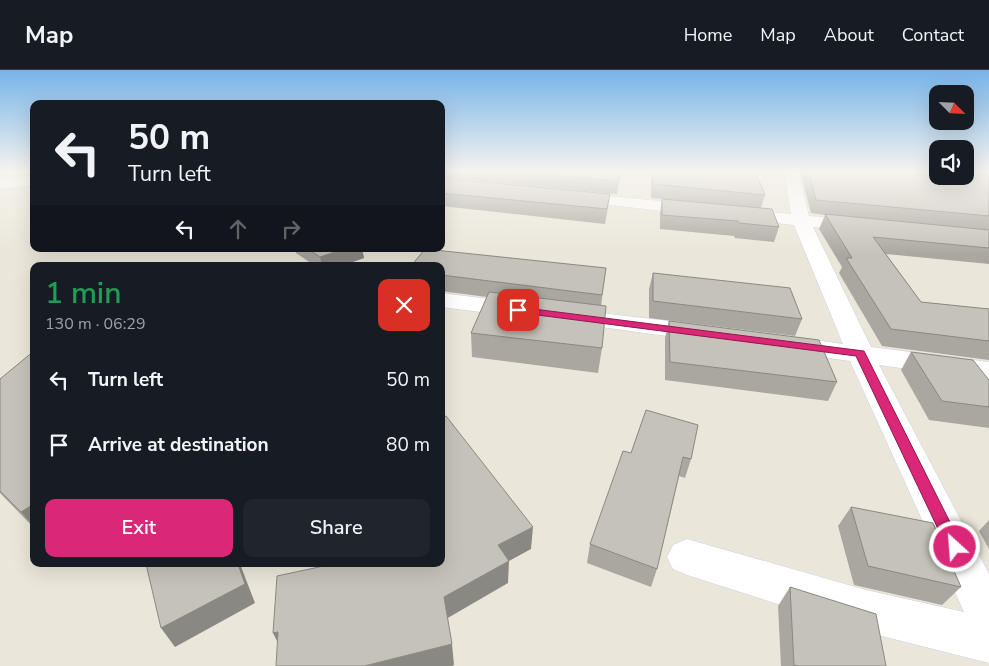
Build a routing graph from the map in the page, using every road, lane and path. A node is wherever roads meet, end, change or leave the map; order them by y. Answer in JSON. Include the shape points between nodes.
{"nodes":[{"id":1,"x":586,"y":199,"type":"edge"},
{"id":2,"x":797,"y":199,"type":"edge"},
{"id":3,"x":801,"y":220,"type":"junction"},
{"id":4,"x":880,"y":228,"type":"edge"},
{"id":5,"x":445,"y":301,"type":"edge"},
{"id":6,"x":724,"y":336,"type":"edge"},
{"id":7,"x":763,"y":341,"type":"edge"},
{"id":8,"x":860,"y":353,"type":"junction"},
{"id":9,"x":989,"y":371,"type":"edge"},
{"id":10,"x":687,"y":557,"type":"dead end"},
{"id":11,"x":989,"y":618,"type":"edge"},
{"id":12,"x":989,"y":640,"type":"edge"}],
"edges":[{"from":1,"to":3,"type":"street"},
{"from":2,"to":3,"type":"street"},
{"from":3,"to":4,"type":"street"},
{"from":3,"to":8,"type":"street"},
{"from":5,"to":6,"type":"street"},
{"from":7,"to":8,"type":"street"},
{"from":8,"to":9,"type":"street"},
{"from":8,"to":11,"type":"street"},
{"from":10,"to":12,"type":"street","via":[[866,611]]}]}
